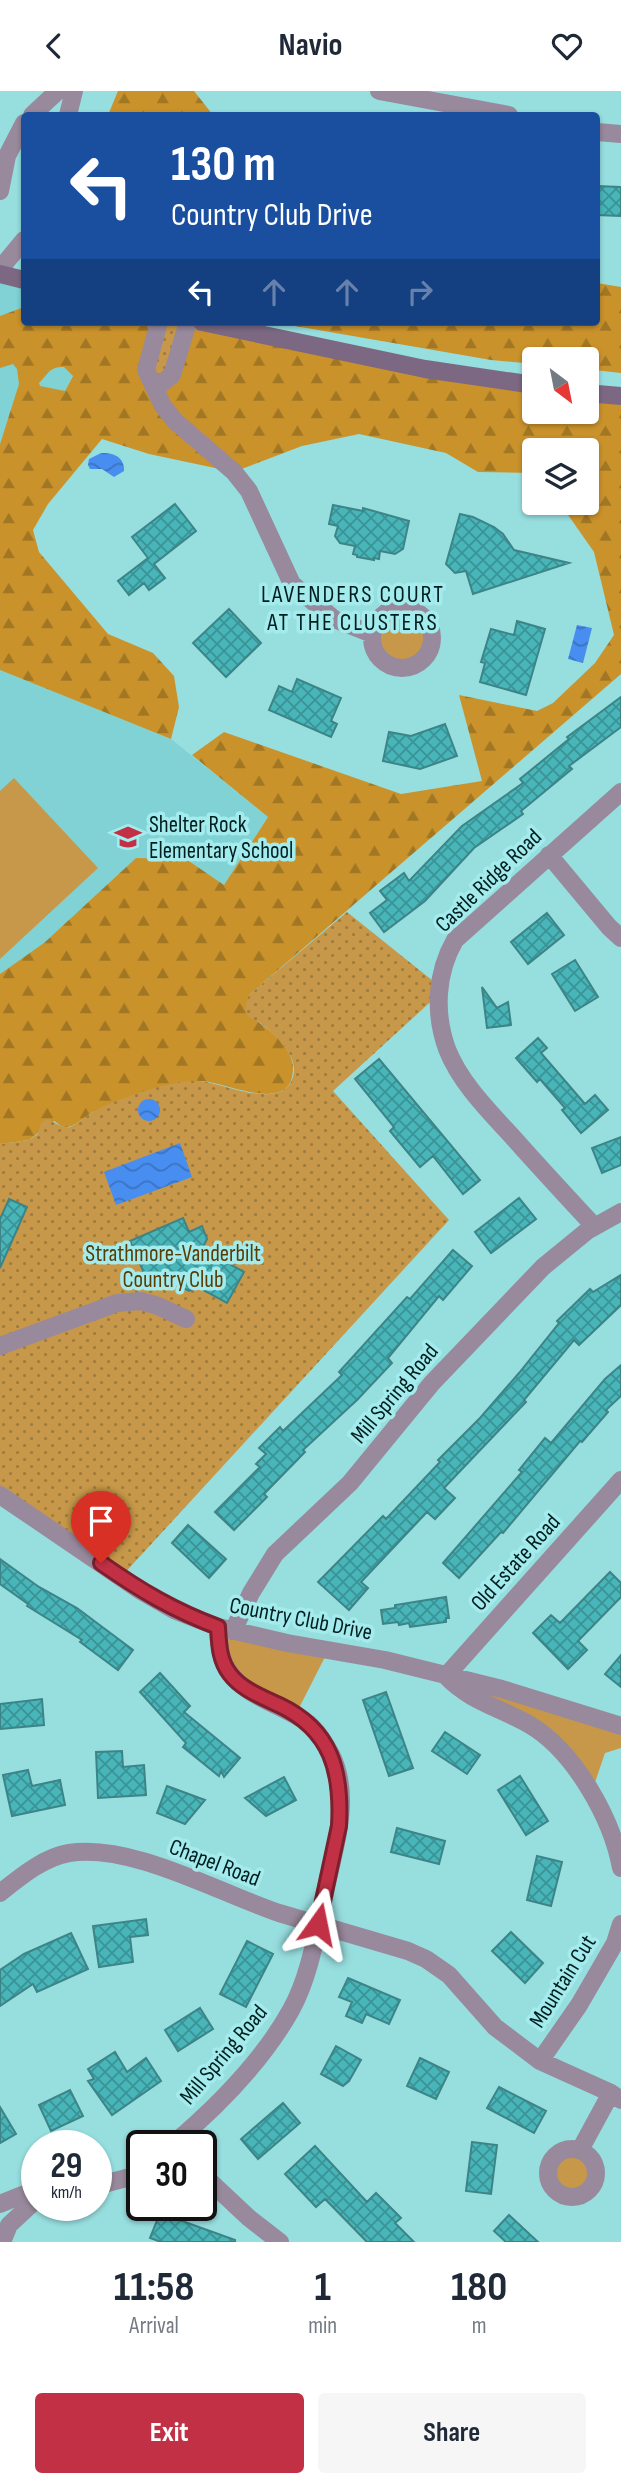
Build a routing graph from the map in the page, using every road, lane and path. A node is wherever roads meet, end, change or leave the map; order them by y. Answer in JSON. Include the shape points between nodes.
{"nodes":[{"id":1,"x":58,"y":91,"type":"edge"},
{"id":2,"x":74,"y":91,"type":"edge"},
{"id":3,"x":379,"y":91,"type":"edge"},
{"id":4,"x":35,"y":112,"type":"edge"},
{"id":5,"x":69,"y":112,"type":"edge"},
{"id":6,"x":493,"y":112,"type":"edge"},
{"id":7,"x":21,"y":129,"type":"edge"},
{"id":8,"x":600,"y":132,"type":"edge"},
{"id":9,"x":621,"y":134,"type":"edge"},
{"id":10,"x":0,"y":191,"type":"edge"},
{"id":11,"x":21,"y":244,"type":"edge"},
{"id":12,"x":0,"y":272,"type":"edge"},
{"id":13,"x":21,"y":279,"type":"edge"},
{"id":14,"x":158,"y":326,"type":"edge"},
{"id":15,"x":187,"y":326,"type":"edge"},
{"id":16,"x":221,"y":326,"type":"edge"},
{"id":17,"x":522,"y":383,"type":"edge"},
{"id":18,"x":155,"y":389,"type":"junction"},
{"id":19,"x":599,"y":394,"type":"edge"},
{"id":20,"x":621,"y":396,"type":"edge"},
{"id":21,"x":372,"y":634,"type":"dead end"},
{"id":22,"x":621,"y":792,"type":"edge"},
{"id":23,"x":549,"y":855,"type":"junction"},
{"id":24,"x":621,"y":938,"type":"edge"},
{"id":25,"x":621,"y":1212,"type":"edge"},
{"id":26,"x":594,"y":1226,"type":"junction"},
{"id":27,"x":186,"y":1319,"type":"dead end"},
{"id":28,"x":0,"y":1346,"type":"edge"},
{"id":29,"x":621,"y":1481,"type":"edge"},
{"id":30,"x":0,"y":1495,"type":"edge"},
{"id":31,"x":226,"y":1629,"type":"junction"},
{"id":32,"x":446,"y":1676,"type":"junction"},
{"id":33,"x":621,"y":1726,"type":"edge"},
{"id":34,"x":621,"y":1868,"type":"edge"},
{"id":35,"x":1,"y":1891,"type":"edge"},
{"id":36,"x":318,"y":1924,"type":"junction"},
{"id":37,"x":621,"y":1924,"type":"edge"},
{"id":38,"x":540,"y":2061,"type":"junction"},
{"id":39,"x":616,"y":2096,"type":"edge"},
{"id":40,"x":188,"y":2130,"type":"edge"},
{"id":41,"x":580,"y":2150,"type":"dead end"},
{"id":42,"x":217,"y":2188,"type":"edge"},
{"id":43,"x":21,"y":2195,"type":"edge"},
{"id":44,"x":0,"y":2204,"type":"edge"},
{"id":45,"x":21,"y":2214,"type":"edge"},
{"id":46,"x":2,"y":2242,"type":"edge"},
{"id":47,"x":281,"y":2242,"type":"edge"}],
"edges":[{"from":1,"to":4,"type":"street"},
{"from":2,"to":5,"type":"street"},
{"from":3,"to":6,"type":"street"},
{"from":7,"to":10,"type":"street","via":[[7,156]]},
{"from":8,"to":9,"type":"street"},
{"from":11,"to":12,"type":"street"},
{"from":12,"to":13,"type":"main road"},
{"from":14,"to":18,"type":"street","via":[[146,370]]},
{"from":15,"to":18,"type":"street","via":[[172,375]]},
{"from":16,"to":17,"type":"main road","via":[[425,369]]},
{"from":18,"to":21,"type":"street","via":[[175,421],[249,491],[292,584],[334,619]]},
{"from":19,"to":20,"type":"main road"},
{"from":22,"to":23,"type":"street","name":"Castle Ridge Road"},
{"from":23,"to":24,"type":"street"},
{"from":23,"to":26,"type":"street","name":"Castle Ridge Road","via":[[455,940],[440,975],[439,1012],[447,1048],[462,1077]]},
{"from":25,"to":26,"type":"street","name":"Mill Spring Road"},
{"from":26,"to":31,"type":"street","name":"Mill Spring Road","via":[[526,1283],[432,1383],[350,1483],[281,1548]]},
{"from":27,"to":28,"type":"street","via":[[141,1301],[117,1303]]},
{"from":29,"to":32,"type":"street","name":"Old Estate Road"},
{"from":30,"to":31,"type":"street","name":"Country Club Drive","via":[[141,1591],[174,1610]]},
{"from":31,"to":32,"type":"street","name":"Country Club Drive"},
{"from":31,"to":36,"type":"street","name":"Mill Spring Road","via":[[220,1650],[229,1673],[312,1726],[335,1763],[341,1797],[339,1826]]},
{"from":32,"to":33,"type":"street","name":"Country Club Drive"},
{"from":32,"to":34,"type":"street","via":[[470,1697],[531,1726],[575,1767],[610,1832]]},
{"from":35,"to":36,"type":"street","name":"Chapel Road","via":[[53,1857],[100,1852],[146,1863]]},
{"from":36,"to":38,"type":"street","name":"Chapel Road","via":[[426,1959],[461,1986],[495,2027]]},
{"from":36,"to":40,"type":"street","name":"Mill Spring Road","via":[[291,2010],[235,2085]]},
{"from":37,"to":38,"type":"street","name":"Mountain Cut","via":[[579,2005]]},
{"from":38,"to":39,"type":"street","name":"Chapel Road"},
{"from":39,"to":41,"type":"street"},
{"from":42,"to":47,"type":"street"},
{"from":43,"to":44,"type":"street"},
{"from":45,"to":46,"type":"street","via":[[9,2225]]}]}
